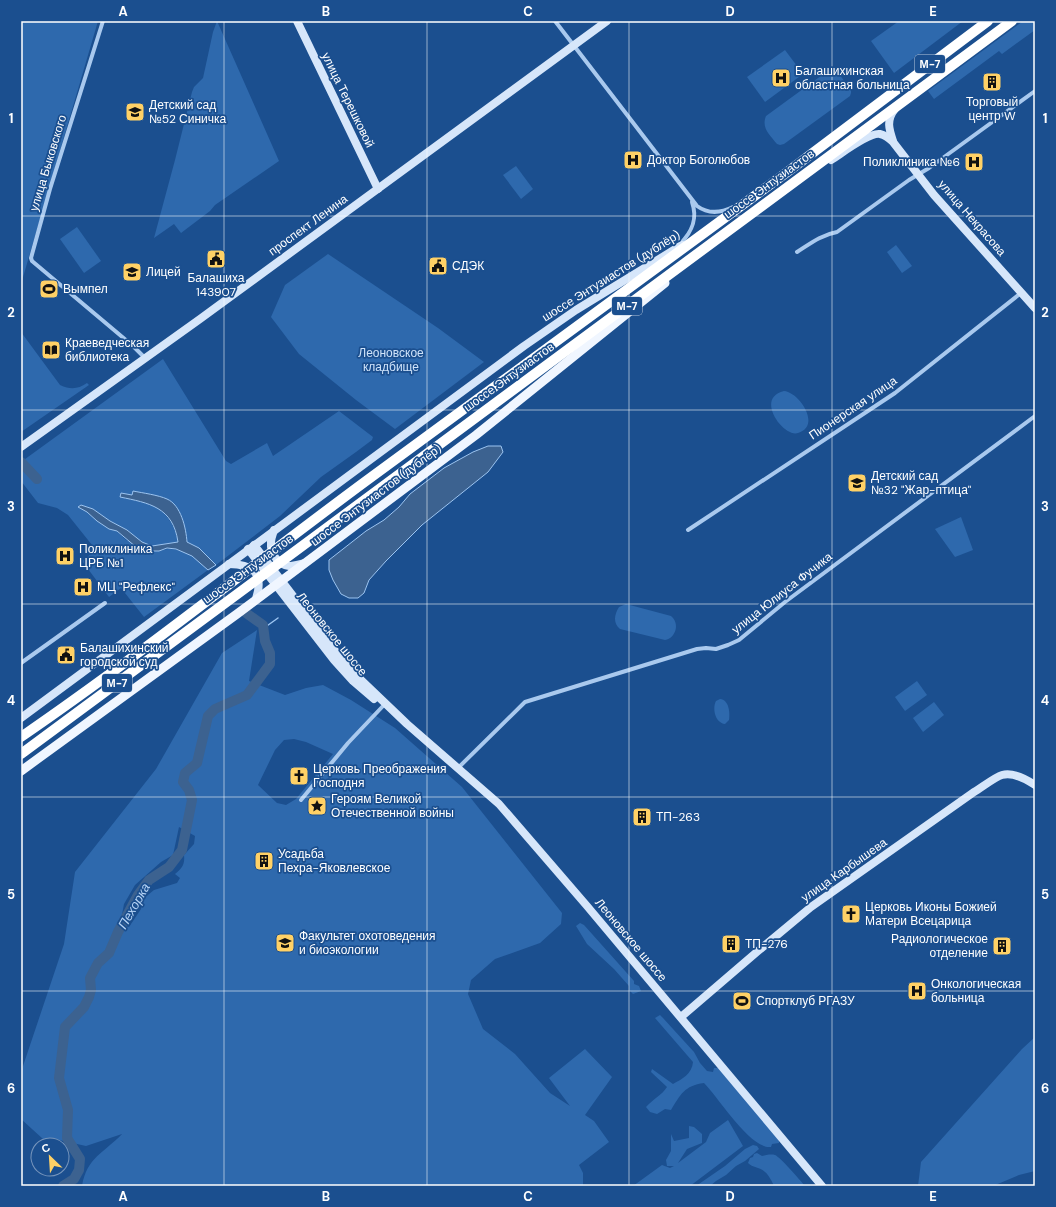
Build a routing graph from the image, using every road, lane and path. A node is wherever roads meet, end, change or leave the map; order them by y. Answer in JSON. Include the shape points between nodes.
{"nodes":[{"id":1,"x":104,"y":21,"type":"edge"},
{"id":2,"x":297,"y":21,"type":"edge"},
{"id":3,"x":555,"y":21,"type":"edge"},
{"id":4,"x":607,"y":21,"type":"edge"},
{"id":5,"x":988,"y":21,"type":"edge"},
{"id":6,"x":1012,"y":21,"type":"edge"},
{"id":7,"x":573,"y":46,"type":"junction"},
{"id":8,"x":1035,"y":92,"type":"edge"},
{"id":9,"x":900,"y":103,"type":"junction"},
{"id":10,"x":893,"y":142,"type":"junction"},
{"id":11,"x":919,"y":175,"type":"junction"},
{"id":12,"x":801,"y":177,"type":"junction"},
{"id":13,"x":378,"y":189,"type":"junction"},
{"id":14,"x":690,"y":198,"type":"junction"},
{"id":15,"x":748,"y":201,"type":"junction"},
{"id":16,"x":736,"y":225,"type":"junction"},
{"id":17,"x":713,"y":226,"type":"junction"},
{"id":18,"x":676,"y":249,"type":"junction"},
{"id":19,"x":797,"y":252,"type":"dead end"},
{"id":20,"x":1021,"y":293,"type":"junction"},
{"id":21,"x":1035,"y":308,"type":"edge"},
{"id":22,"x":146,"y":358,"type":"junction"},
{"id":23,"x":1035,"y":416,"type":"edge"},
{"id":24,"x":21,"y":447,"type":"edge"},
{"id":25,"x":274,"y":530,"type":"junction"},
{"id":26,"x":688,"y":530,"type":"dead end"},
{"id":27,"x":251,"y":547,"type":"junction"},
{"id":28,"x":306,"y":563,"type":"junction"},
{"id":29,"x":225,"y":566,"type":"junction"},
{"id":30,"x":279,"y":583,"type":"junction"},
{"id":31,"x":253,"y":602,"type":"junction"},
{"id":32,"x":105,"y":603,"type":"dead end"},
{"id":33,"x":21,"y":663,"type":"edge"},
{"id":34,"x":382,"y":706,"type":"junction"},
{"id":35,"x":21,"y":718,"type":"edge"},
{"id":36,"x":407,"y":724,"type":"junction"},
{"id":37,"x":21,"y":737,"type":"edge"},
{"id":38,"x":21,"y":754,"type":"edge"},
{"id":39,"x":458,"y":768,"type":"junction"},
{"id":40,"x":21,"y":771,"type":"edge"},
{"id":41,"x":1035,"y":785,"type":"edge"},
{"id":42,"x":301,"y":800,"type":"dead end"},
{"id":43,"x":681,"y":1017,"type":"junction"},
{"id":44,"x":822,"y":1186,"type":"edge"}],
"edges":[{"from":1,"to":22,"type":"street","name":"улица Быковского","via":[[50,189],[31,258]]},
{"from":2,"to":13,"type":"main road","name":"улица Терешковой"},
{"from":3,"to":7,"type":"street"},
{"from":4,"to":7,"type":"main road","name":"проспект Ленина"},
{"from":5,"to":15,"type":"highway","name":"шоссе Энтузиастов","number":"М-7"},
{"from":6,"to":9,"type":"highway","name":"шоссе Энтузиастов","number":"М-7"},
{"from":7,"to":13,"type":"main road","name":"проспект Ленина"},
{"from":7,"to":14,"type":"street"},
{"from":8,"to":11,"type":"street"},
{"from":9,"to":10,"type":"main road","name":"улица Некрасова","via":[[888,120]]},
{"from":9,"to":12,"type":"highway","name":"шоссе Энтузиастов","number":"М-7"},
{"from":10,"to":11,"type":"main road","name":"улица Некрасова"},
{"from":10,"to":12,"type":"main road","name":"улица Некрасова","via":[[880,134],[871,135]]},
{"from":11,"to":19,"type":"street","via":[[837,232],[817,238]]},
{"from":11,"to":20,"type":"main road","name":"улица Некрасова"},
{"from":12,"to":16,"type":"highway","name":"шоссе Энтузиастов","number":"М-7"},
{"from":13,"to":22,"type":"main road","name":"проспект Ленина"},
{"from":14,"to":15,"type":"street","via":[[697,206],[708,212],[730,209]]},
{"from":14,"to":18,"type":"street","via":[[694,208],[694,222]]},
{"from":15,"to":17,"type":"highway","name":"шоссе Энтузиастов","number":"М-7"},
{"from":16,"to":28,"type":"main road","name":"шоссе Энтузиастов (дублёр)","via":[[476,435]]},
{"from":16,"to":38,"type":"highway","name":"шоссе Энтузиастов","number":"М-7"},
{"from":17,"to":18,"type":"main road","name":"шоссе Энтузиастов (дублёр)"},
{"from":17,"to":37,"type":"highway","name":"шоссе Энтузиастов","number":"М-7"},
{"from":18,"to":25,"type":"main road","name":"шоссе Энтузиастов (дублёр)","via":[[537,337]]},
{"from":20,"to":21,"type":"main road","name":"улица Некрасова"},
{"from":20,"to":26,"type":"street","name":"Пионерская улица","via":[[895,393]]},
{"from":22,"to":24,"type":"main road","name":"проспект Ленина"},
{"from":23,"to":39,"type":"street","name":"улица Юлиуса Фучика","via":[[785,602],[739,640],[716,648],[697,649],[525,702]]},
{"from":25,"to":27,"type":"main road","name":"шоссе Энтузиастов (дублёр)"},
{"from":25,"to":28,"type":"main road","via":[[271,547],[272,554],[277,560],[290,566]]},
{"from":27,"to":29,"type":"main road","name":"шоссе Энтузиастов (дублёр)"},
{"from":27,"to":30,"type":"main road","name":"Леоновское шоссе"},
{"from":28,"to":30,"type":"main road","name":"шоссе Энтузиастов (дублёр)"},
{"from":29,"to":31,"type":"main road","via":[[242,564],[255,572],[260,587]]},
{"from":29,"to":35,"type":"main road","name":"шоссе Энтузиастов (дублёр)"},
{"from":30,"to":31,"type":"main road","name":"шоссе Энтузиастов (дублёр)"},
{"from":30,"to":34,"type":"main road","name":"Леоновское шоссе","via":[[343,671]]},
{"from":30,"to":36,"type":"main road","name":"Леоновское шоссе","via":[[339,656]]},
{"from":31,"to":40,"type":"main road","name":"шоссе Энтузиастов (дублёр)"},
{"from":32,"to":33,"type":"street"},
{"from":34,"to":36,"type":"main road","name":"Леоновское шоссе"},
{"from":34,"to":42,"type":"street"},
{"from":36,"to":39,"type":"main road","name":"Леоновское шоссе"},
{"from":39,"to":43,"type":"main road","name":"Леоновское шоссе","via":[[499,804]]},
{"from":41,"to":43,"type":"main road","name":"улица Карбышева","via":[[1026,779],[1002,775],[974,792],[811,907]]},
{"from":43,"to":44,"type":"main road","name":"Леоновское шоссе"}]}
